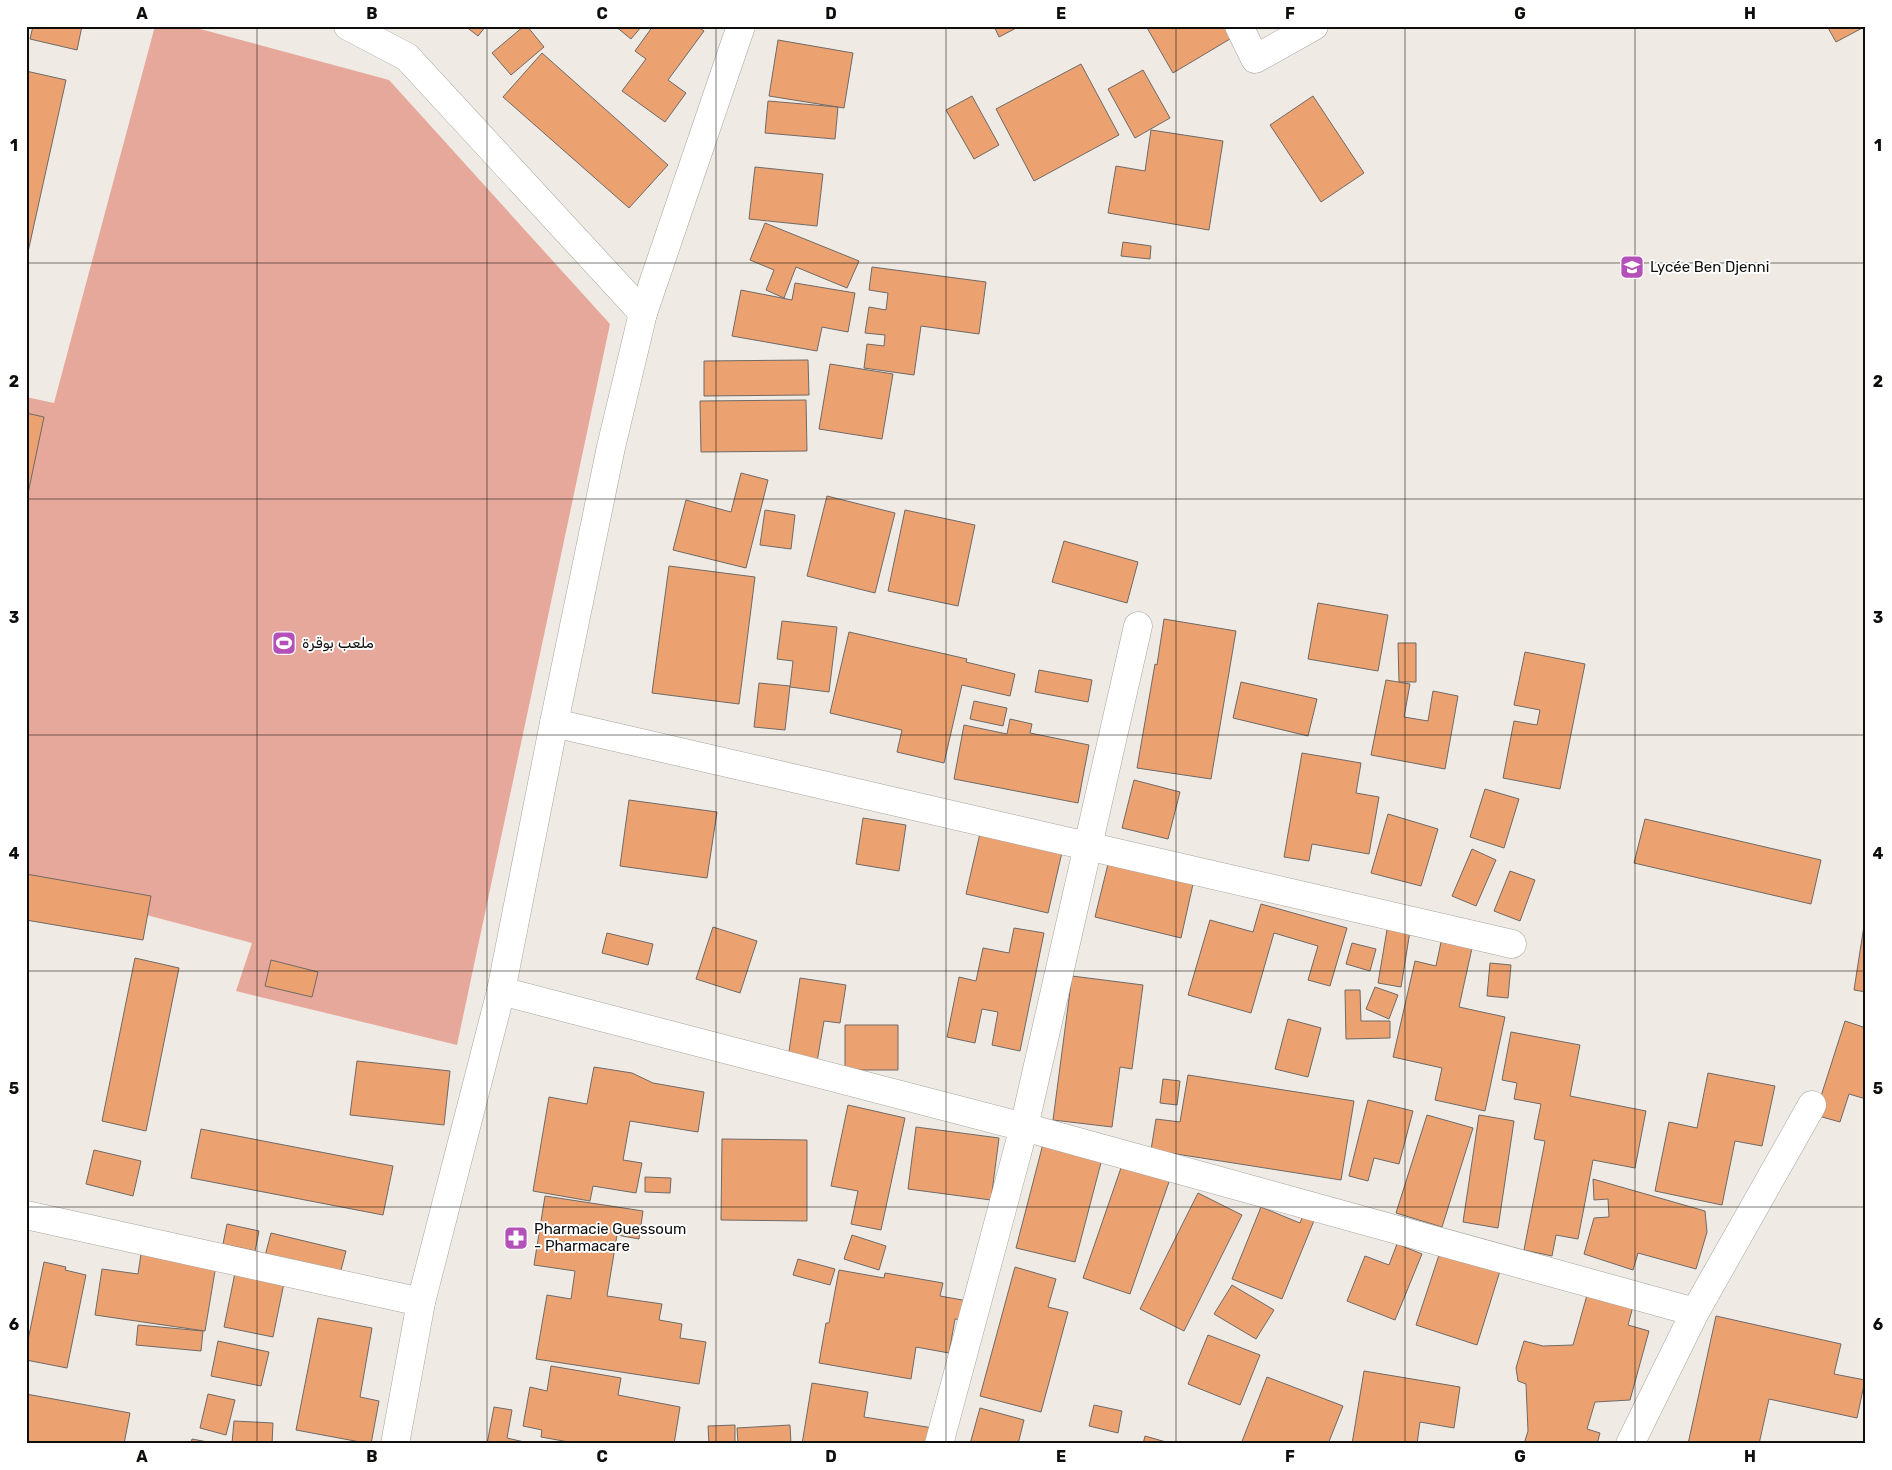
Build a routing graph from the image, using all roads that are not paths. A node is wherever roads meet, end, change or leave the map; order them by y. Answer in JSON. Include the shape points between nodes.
{"nodes":[{"id":1,"x":348,"y":26,"type":"edge"},
{"id":2,"x":741,"y":26,"type":"edge"},
{"id":3,"x":1239,"y":26,"type":"edge"},
{"id":4,"x":1314,"y":26,"type":"edge"},
{"id":5,"x":643,"y":313,"type":"junction"},
{"id":6,"x":1138,"y":626,"type":"dead end"},
{"id":7,"x":554,"y":723,"type":"junction"},
{"id":8,"x":1086,"y":846,"type":"junction"},
{"id":9,"x":1512,"y":944,"type":"dead end"},
{"id":10,"x":501,"y":991,"type":"junction"},
{"id":11,"x":1812,"y":1106,"type":"dead end"},
{"id":12,"x":1024,"y":1127,"type":"junction"},
{"id":13,"x":26,"y":1214,"type":"edge"},
{"id":14,"x":421,"y":1302,"type":"junction"},
{"id":15,"x":1695,"y":1312,"type":"junction"},
{"id":16,"x":395,"y":1444,"type":"edge"},
{"id":17,"x":939,"y":1444,"type":"edge"},
{"id":18,"x":1630,"y":1444,"type":"edge"}],
"edges":[{"from":1,"to":5,"type":"street","via":[[407,57]]},
{"from":2,"to":5,"type":"street"},
{"from":3,"to":4,"type":"street","via":[[1255,59]]},
{"from":5,"to":7,"type":"street","via":[[611,447]]},
{"from":6,"to":8,"type":"street"},
{"from":7,"to":8,"type":"street"},
{"from":7,"to":10,"type":"street"},
{"from":8,"to":9,"type":"street"},
{"from":8,"to":12,"type":"street"},
{"from":10,"to":12,"type":"street"},
{"from":10,"to":14,"type":"street"},
{"from":11,"to":15,"type":"street"},
{"from":12,"to":15,"type":"street"},
{"from":12,"to":17,"type":"street"},
{"from":13,"to":14,"type":"street"},
{"from":14,"to":16,"type":"street"},
{"from":15,"to":18,"type":"street"}]}
